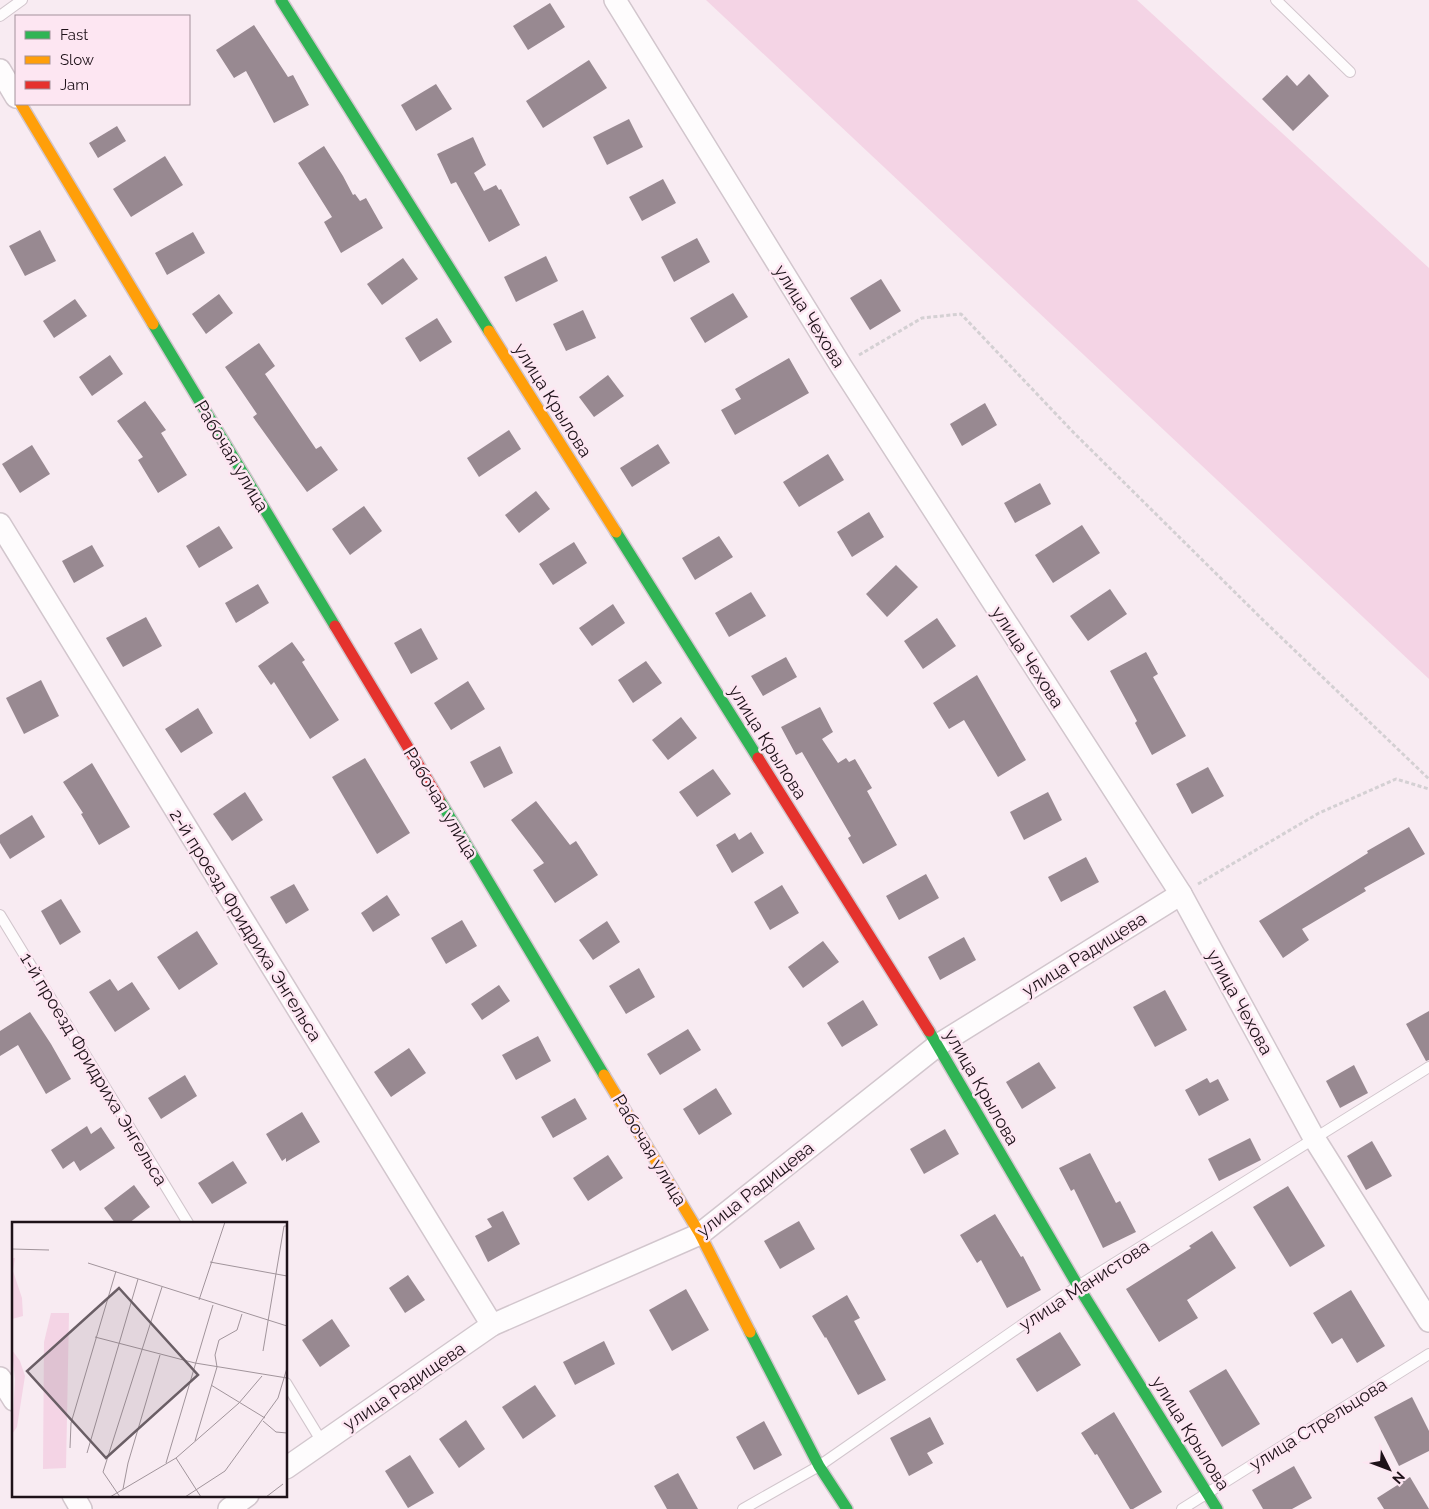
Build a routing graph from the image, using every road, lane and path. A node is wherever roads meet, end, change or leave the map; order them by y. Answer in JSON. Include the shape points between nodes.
{"nodes":[{"id":1,"x":22,"y":0,"type":"edge"},
{"id":2,"x":281,"y":0,"type":"edge"},
{"id":3,"x":615,"y":0,"type":"edge"},
{"id":4,"x":1276,"y":0,"type":"edge"},
{"id":5,"x":0,"y":16,"type":"edge"},
{"id":6,"x":0,"y":70,"type":"edge"},
{"id":7,"x":1350,"y":72,"type":"dead end"},
{"id":8,"x":15,"y":94,"type":"edge"},
{"id":9,"x":22,"y":105,"type":"edge"},
{"id":10,"x":841,"y":366,"type":"junction"},
{"id":11,"x":0,"y":524,"type":"edge"},
{"id":12,"x":1429,"y":779,"type":"edge"},
{"id":13,"x":1429,"y":789,"type":"edge"},
{"id":14,"x":1181,"y":894,"type":"junction"},
{"id":15,"x":0,"y":915,"type":"edge"},
{"id":16,"x":938,"y":1045,"type":"junction"},
{"id":17,"x":1429,"y":1067,"type":"edge"},
{"id":18,"x":1314,"y":1138,"type":"junction"},
{"id":19,"x":187,"y":1222,"type":"edge"},
{"id":20,"x":700,"y":1234,"type":"junction"},
{"id":21,"x":1078,"y":1286,"type":"junction"},
{"id":22,"x":1429,"y":1321,"type":"edge"},
{"id":23,"x":492,"y":1325,"type":"junction"},
{"id":24,"x":1429,"y":1354,"type":"edge"},
{"id":25,"x":0,"y":1378,"type":"edge"},
{"id":26,"x":288,"y":1386,"type":"edge"},
{"id":27,"x":12,"y":1397,"type":"edge"},
{"id":28,"x":322,"y":1442,"type":"junction"},
{"id":29,"x":819,"y":1466,"type":"junction"},
{"id":30,"x":288,"y":1467,"type":"edge"},
{"id":31,"x":1208,"y":1493,"type":"junction"},
{"id":32,"x":73,"y":1496,"type":"edge"},
{"id":33,"x":247,"y":1496,"type":"edge"},
{"id":34,"x":81,"y":1509,"type":"edge"},
{"id":35,"x":229,"y":1509,"type":"edge"},
{"id":36,"x":743,"y":1509,"type":"edge"},
{"id":37,"x":847,"y":1509,"type":"edge"},
{"id":38,"x":1182,"y":1509,"type":"edge"},
{"id":39,"x":1217,"y":1509,"type":"edge"}],
"edges":[{"from":1,"to":5,"type":"lane"},
{"from":2,"to":16,"type":"street","name":"улица Крылова"},
{"from":3,"to":10,"type":"street","name":"улица Чехова"},
{"from":4,"to":7,"type":"lane"},
{"from":6,"to":8,"type":"street"},
{"from":9,"to":20,"type":"street","name":"Рабочая улица"},
{"from":10,"to":12,"type":"path","via":[[922,318],[961,314],[1074,433]]},
{"from":10,"to":14,"type":"street","name":"улица Чехова"},
{"from":11,"to":23,"type":"street","name":"2-й проезд Фридриха Энгельса"},
{"from":13,"to":14,"type":"path","via":[[1396,779],[1320,813]]},
{"from":14,"to":16,"type":"street","name":"улица Радищева"},
{"from":14,"to":18,"type":"street","name":"улица Чехова"},
{"from":15,"to":19,"type":"lane","name":"1-й проезд Фридриха Энгельса"},
{"from":16,"to":20,"type":"street","name":"улица Радищева"},
{"from":16,"to":21,"type":"street","name":"улица Крылова"},
{"from":17,"to":18,"type":"lane","name":"улица Манистова"},
{"from":18,"to":21,"type":"lane","name":"улица Манистова"},
{"from":18,"to":22,"type":"street","name":"улица Чехова"},
{"from":20,"to":23,"type":"street","name":"улица Радищева"},
{"from":20,"to":29,"type":"street","name":"Рабочая улица"},
{"from":21,"to":29,"type":"lane","name":"улица Манистова"},
{"from":21,"to":31,"type":"street","name":"улица Крылова"},
{"from":23,"to":28,"type":"street","name":"улица Радищева"},
{"from":24,"to":31,"type":"lane","name":"улица Стрельцова"},
{"from":25,"to":27,"type":"street"},
{"from":26,"to":28,"type":"lane"},
{"from":28,"to":30,"type":"street","name":"улица Радищева"},
{"from":29,"to":36,"type":"lane","name":"улица Манистова"},
{"from":29,"to":37,"type":"street","name":"Рабочая улица"},
{"from":31,"to":38,"type":"lane","name":"улица Стрельцова"},
{"from":31,"to":39,"type":"street","name":"улица Крылова"},
{"from":32,"to":34,"type":"street"},
{"from":33,"to":35,"type":"street"}]}
